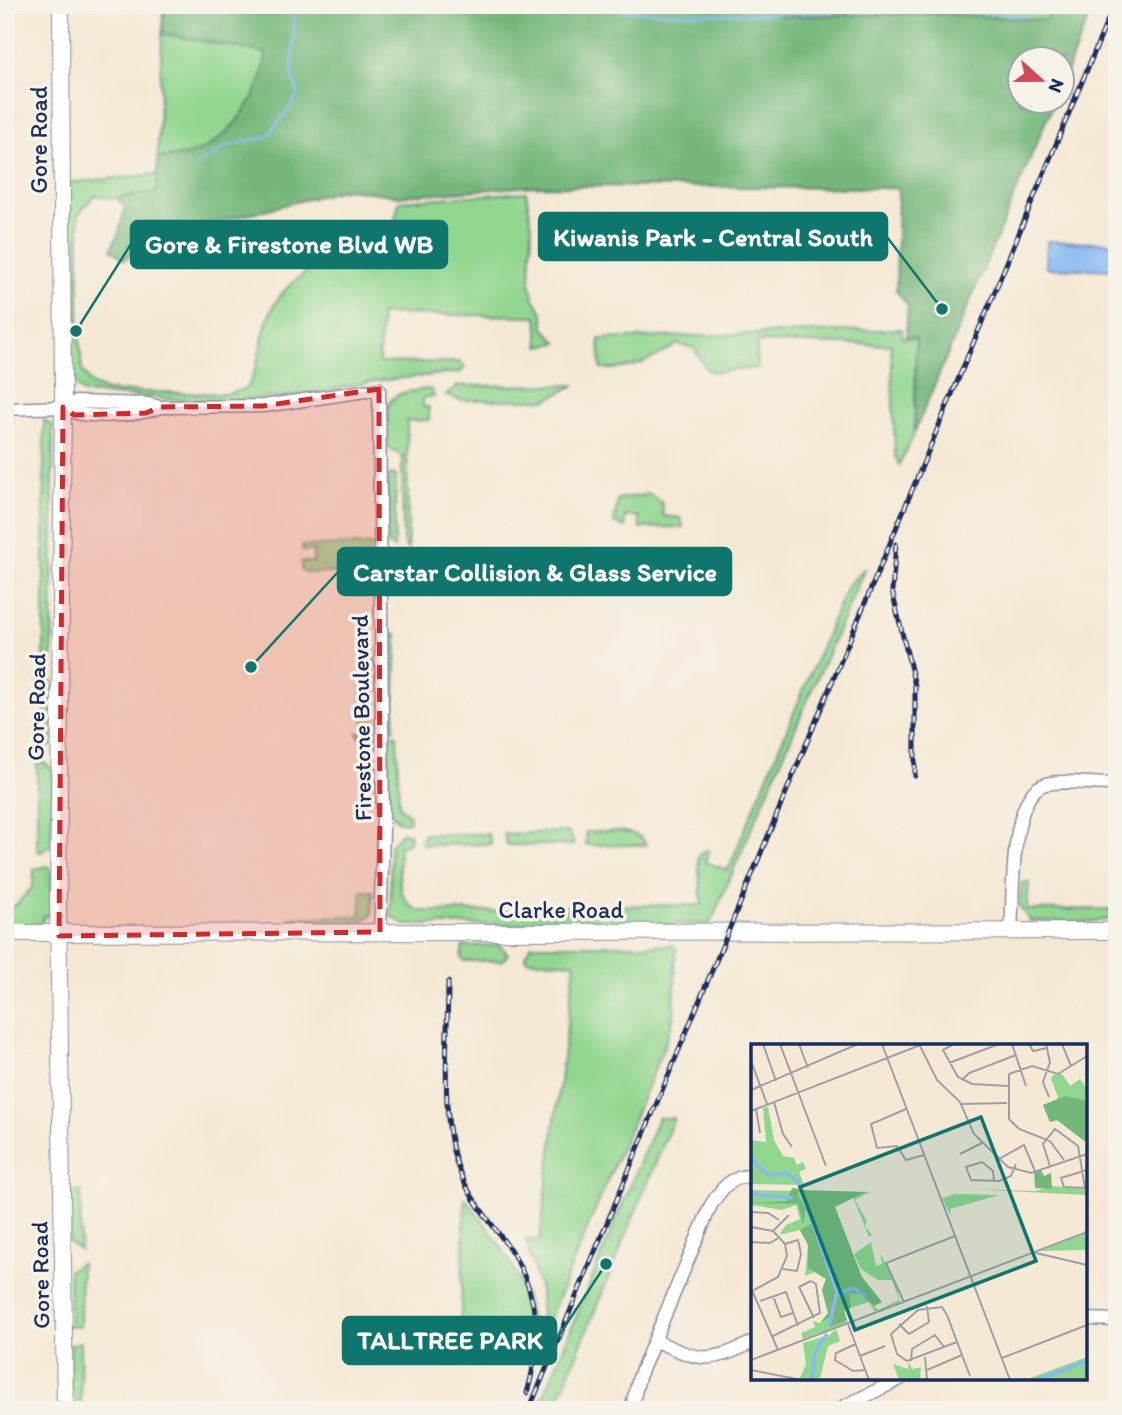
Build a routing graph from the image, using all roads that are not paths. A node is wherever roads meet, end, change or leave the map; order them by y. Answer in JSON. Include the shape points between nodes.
{"nodes":[{"id":1,"x":61,"y":5,"type":"edge"},
{"id":2,"x":62,"y":407,"type":"junction"},
{"id":3,"x":5,"y":409,"type":"edge"},
{"id":4,"x":1117,"y":784,"type":"edge"},
{"id":5,"x":1011,"y":931,"type":"junction"},
{"id":6,"x":1117,"y":931,"type":"edge"},
{"id":7,"x":380,"y":932,"type":"junction"},
{"id":8,"x":5,"y":933,"type":"edge"},
{"id":9,"x":59,"y":936,"type":"junction"},
{"id":10,"x":751,"y":1176,"type":"edge"},
{"id":11,"x":1087,"y":1320,"type":"edge"},
{"id":12,"x":1117,"y":1320,"type":"edge"},
{"id":13,"x":656,"y":1341,"type":"junction"},
{"id":14,"x":751,"y":1343,"type":"edge"},
{"id":15,"x":898,"y":1380,"type":"edge"},
{"id":16,"x":65,"y":1410,"type":"edge"},
{"id":17,"x":631,"y":1410,"type":"edge"},
{"id":18,"x":836,"y":1410,"type":"edge"}],
"edges":[{"from":1,"to":2,"type":"main road","name":"Gore Road"},
{"from":2,"to":3,"type":"street","name":"Firestone Boulevard"},
{"from":2,"to":7,"type":"street","name":"Firestone Boulevard","via":[[74,415],[146,413],[160,407],[262,405],[379,389]]},
{"from":2,"to":9,"type":"main road","name":"Gore Road"},
{"from":4,"to":5,"type":"street","via":[[1045,784],[1027,797],[1019,817]]},
{"from":5,"to":6,"type":"main road","name":"Clarke Road"},
{"from":5,"to":7,"type":"main road","name":"Clarke Road"},
{"from":7,"to":9,"type":"main road","name":"Clarke Road"},
{"from":8,"to":9,"type":"main road","name":"Clarke Road"},
{"from":9,"to":16,"type":"main road","name":"Gore Road"},
{"from":10,"to":13,"type":"street","via":[[724,1185],[711,1205]]},
{"from":11,"to":12,"type":"street"},
{"from":13,"to":14,"type":"street","via":[[695,1358],[722,1357]]},
{"from":13,"to":17,"type":"street","via":[[639,1377]]},
{"from":15,"to":18,"type":"street"}]}
